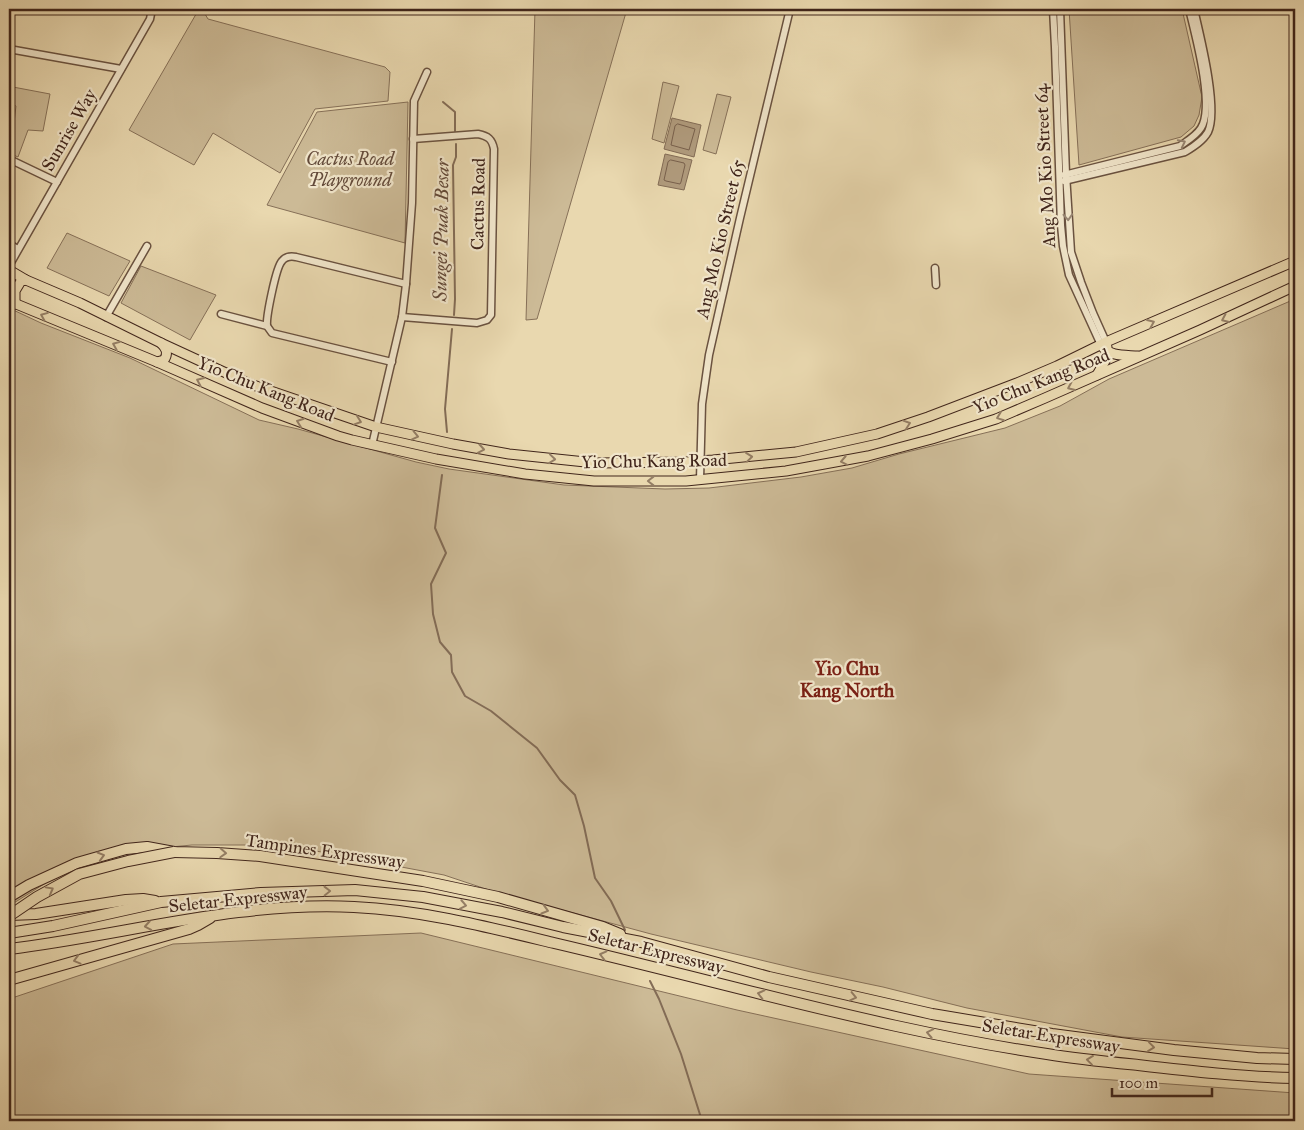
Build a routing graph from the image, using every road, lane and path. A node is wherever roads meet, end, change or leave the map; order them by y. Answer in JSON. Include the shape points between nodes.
{"nodes":[{"id":1,"x":152,"y":9,"type":"edge"},
{"id":2,"x":790,"y":9,"type":"edge"},
{"id":3,"x":1052,"y":9,"type":"edge"},
{"id":4,"x":1060,"y":9,"type":"edge"},
{"id":5,"x":1189,"y":9,"type":"edge"},
{"id":6,"x":1194,"y":9,"type":"edge"},
{"id":7,"x":9,"y":49,"type":"edge"},
{"id":8,"x":121,"y":69,"type":"junction"},
{"id":9,"x":427,"y":72,"type":"dead end"},
{"id":10,"x":413,"y":139,"type":"junction"},
{"id":11,"x":9,"y":159,"type":"edge"},
{"id":12,"x":1063,"y":178,"type":"junction"},
{"id":13,"x":57,"y":182,"type":"junction"},
{"id":14,"x":9,"y":244,"type":"edge"},
{"id":15,"x":147,"y":246,"type":"dead end"},
{"id":16,"x":18,"y":249,"type":"junction"},
{"id":17,"x":1295,"y":261,"type":"edge"},
{"id":18,"x":9,"y":266,"type":"edge"},
{"id":19,"x":935,"y":268,"type":"dead end"},
{"id":20,"x":9,"y":270,"type":"edge"},
{"id":21,"x":26,"y":280,"type":"junction"},
{"id":22,"x":406,"y":284,"type":"junction"},
{"id":23,"x":936,"y":285,"type":"dead end"},
{"id":24,"x":1295,"y":286,"type":"edge"},
{"id":25,"x":12,"y":302,"type":"edge"},
{"id":26,"x":220,"y":314,"type":"dead end"},
{"id":27,"x":106,"y":317,"type":"junction"},
{"id":28,"x":402,"y":317,"type":"junction"},
{"id":29,"x":266,"y":326,"type":"junction"},
{"id":30,"x":160,"y":343,"type":"junction"},
{"id":31,"x":1105,"y":346,"type":"junction"},
{"id":32,"x":1143,"y":356,"type":"junction"},
{"id":33,"x":157,"y":362,"type":"junction"},
{"id":34,"x":392,"y":362,"type":"junction"},
{"id":35,"x":1097,"y":375,"type":"junction"},
{"id":36,"x":376,"y":427,"type":"junction"},
{"id":37,"x":372,"y":445,"type":"junction"},
{"id":38,"x":700,"y":461,"type":"junction"},
{"id":39,"x":700,"y":480,"type":"junction"},
{"id":40,"x":174,"y":852,"type":"junction"},
{"id":41,"x":9,"y":897,"type":"edge"},
{"id":42,"x":161,"y":902,"type":"junction"},
{"id":43,"x":9,"y":916,"type":"edge"},
{"id":44,"x":213,"y":916,"type":"junction"},
{"id":45,"x":9,"y":933,"type":"edge"},
{"id":46,"x":642,"y":942,"type":"junction"},
{"id":47,"x":9,"y":949,"type":"edge"},
{"id":48,"x":9,"y":980,"type":"edge"},
{"id":49,"x":1295,"y":1059,"type":"edge"},
{"id":50,"x":1295,"y":1078,"type":"edge"}],
"edges":[{"from":1,"to":8,"type":"street","name":"Sunrise Way","via":[[150,19]]},
{"from":2,"to":38,"type":"street","name":"Ang Mo Kio Street 65","via":[[709,355],[702,404]]},
{"from":3,"to":12,"type":"street","name":"Ang Mo Kio Street 64"},
{"from":4,"to":12,"type":"street","name":"Ang Mo Kio Street 64"},
{"from":12,"to":5,"type":"street","one_way":true,"via":[[1180,146],[1201,128],[1206,102],[1204,80]]},
{"from":6,"to":12,"type":"street","via":[[1212,106],[1207,134],[1185,152]]},
{"from":7,"to":8,"type":"street"},
{"from":8,"to":13,"type":"street","name":"Sunrise Way"},
{"from":9,"to":10,"type":"street","via":[[414,101]]},
{"from":10,"to":22,"type":"street"},
{"from":10,"to":28,"type":"street","name":"Cactus Road","via":[[478,134],[487,136],[492,143],[491,315],[488,320],[477,323]]},
{"from":11,"to":13,"type":"street"},
{"from":12,"to":31,"type":"street","name":"Ang Mo Kio Street 64","via":[[1071,252]]},
{"from":13,"to":16,"type":"street","name":"Sunrise Way"},
{"from":14,"to":16,"type":"street"},
{"from":15,"to":27,"type":"street"},
{"from":16,"to":18,"type":"street","name":"Sunrise Way"},
{"from":31,"to":17,"type":"main road","name":"Yio Chu Kang Road","one_way":true},
{"from":19,"to":23,"type":"street"},
{"from":20,"to":21,"type":"main road","name":"Yio Chu Kang Road"},
{"from":21,"to":25,"type":"main road","via":[[21,281]]},
{"from":21,"to":27,"type":"main road","name":"Yio Chu Kang Road"},
{"from":22,"to":28,"type":"street"},
{"from":22,"to":29,"type":"street","via":[[289,256],[279,265]]},
{"from":24,"to":32,"type":"main road","name":"Yio Chu Kang Road","one_way":true},
{"from":33,"to":25,"type":"main road","name":"Yio Chu Kang Road","one_way":true},
{"from":26,"to":29,"type":"street"},
{"from":27,"to":30,"type":"main road","name":"Yio Chu Kang Road"},
{"from":28,"to":34,"type":"street"},
{"from":29,"to":34,"type":"street","via":[[272,333]]},
{"from":30,"to":33,"type":"main road","via":[[167,354],[164,360]]},
{"from":30,"to":36,"type":"main road","name":"Yio Chu Kang Road","one_way":true,"via":[[250,384]]},
{"from":31,"to":32,"type":"main road","via":[[1113,354]]},
{"from":31,"to":35,"type":"main road","via":[[1105,361]]},
{"from":38,"to":31,"type":"main road","name":"Yio Chu Kang Road","one_way":true,"via":[[796,452],[877,434],[1017,383]]},
{"from":32,"to":35,"type":"main road","name":"Yio Chu Kang Road"},
{"from":37,"to":33,"type":"main road","name":"Yio Chu Kang Road","one_way":true,"via":[[262,408]]},
{"from":34,"to":36,"type":"street"},
{"from":35,"to":39,"type":"main road","name":"Yio Chu Kang Road","one_way":true,"via":[[996,419],[905,447],[786,472]]},
{"from":36,"to":37,"type":"street"},
{"from":36,"to":38,"type":"main road","name":"Yio Chu Kang Road","one_way":true,"via":[[509,454],[595,463]]},
{"from":39,"to":37,"type":"main road","name":"Yio Chu Kang Road","one_way":true,"via":[[594,481],[524,474]]},
{"from":38,"to":39,"type":"street","name":"Ang Mo Kio Street 65"},
{"from":41,"to":40,"type":"highway","one_way":true,"via":[[77,863],[126,849],[147,847]]},
{"from":43,"to":40,"type":"highway","name":"Tampines Expressway","one_way":true,"bridge":true,"via":[[79,874]]},
{"from":40,"to":46,"type":"highway","name":"Tampines Expressway","one_way":true,"via":[[260,856],[423,881],[498,897],[603,927]]},
{"from":42,"to":43,"type":"highway","via":[[143,899]]},
{"from":42,"to":45,"type":"highway","name":"Seletar Expressway"},
{"from":42,"to":46,"type":"highway","name":"Seletar Expressway","one_way":true,"via":[[261,893],[355,890],[423,897]]},
{"from":44,"to":47,"type":"highway","name":"Seletar Expressway","one_way":true},
{"from":44,"to":48,"type":"highway","one_way":true,"via":[[195,927]]},
{"from":50,"to":44,"type":"highway","name":"Seletar Expressway","one_way":true,"via":[[1169,1069],[1047,1054],[936,1034],[422,914],[354,907],[284,907]]},
{"from":46,"to":49,"type":"highway","name":"Seletar Expressway","one_way":true,"via":[[768,977],[932,1014],[1174,1050]]}]}
